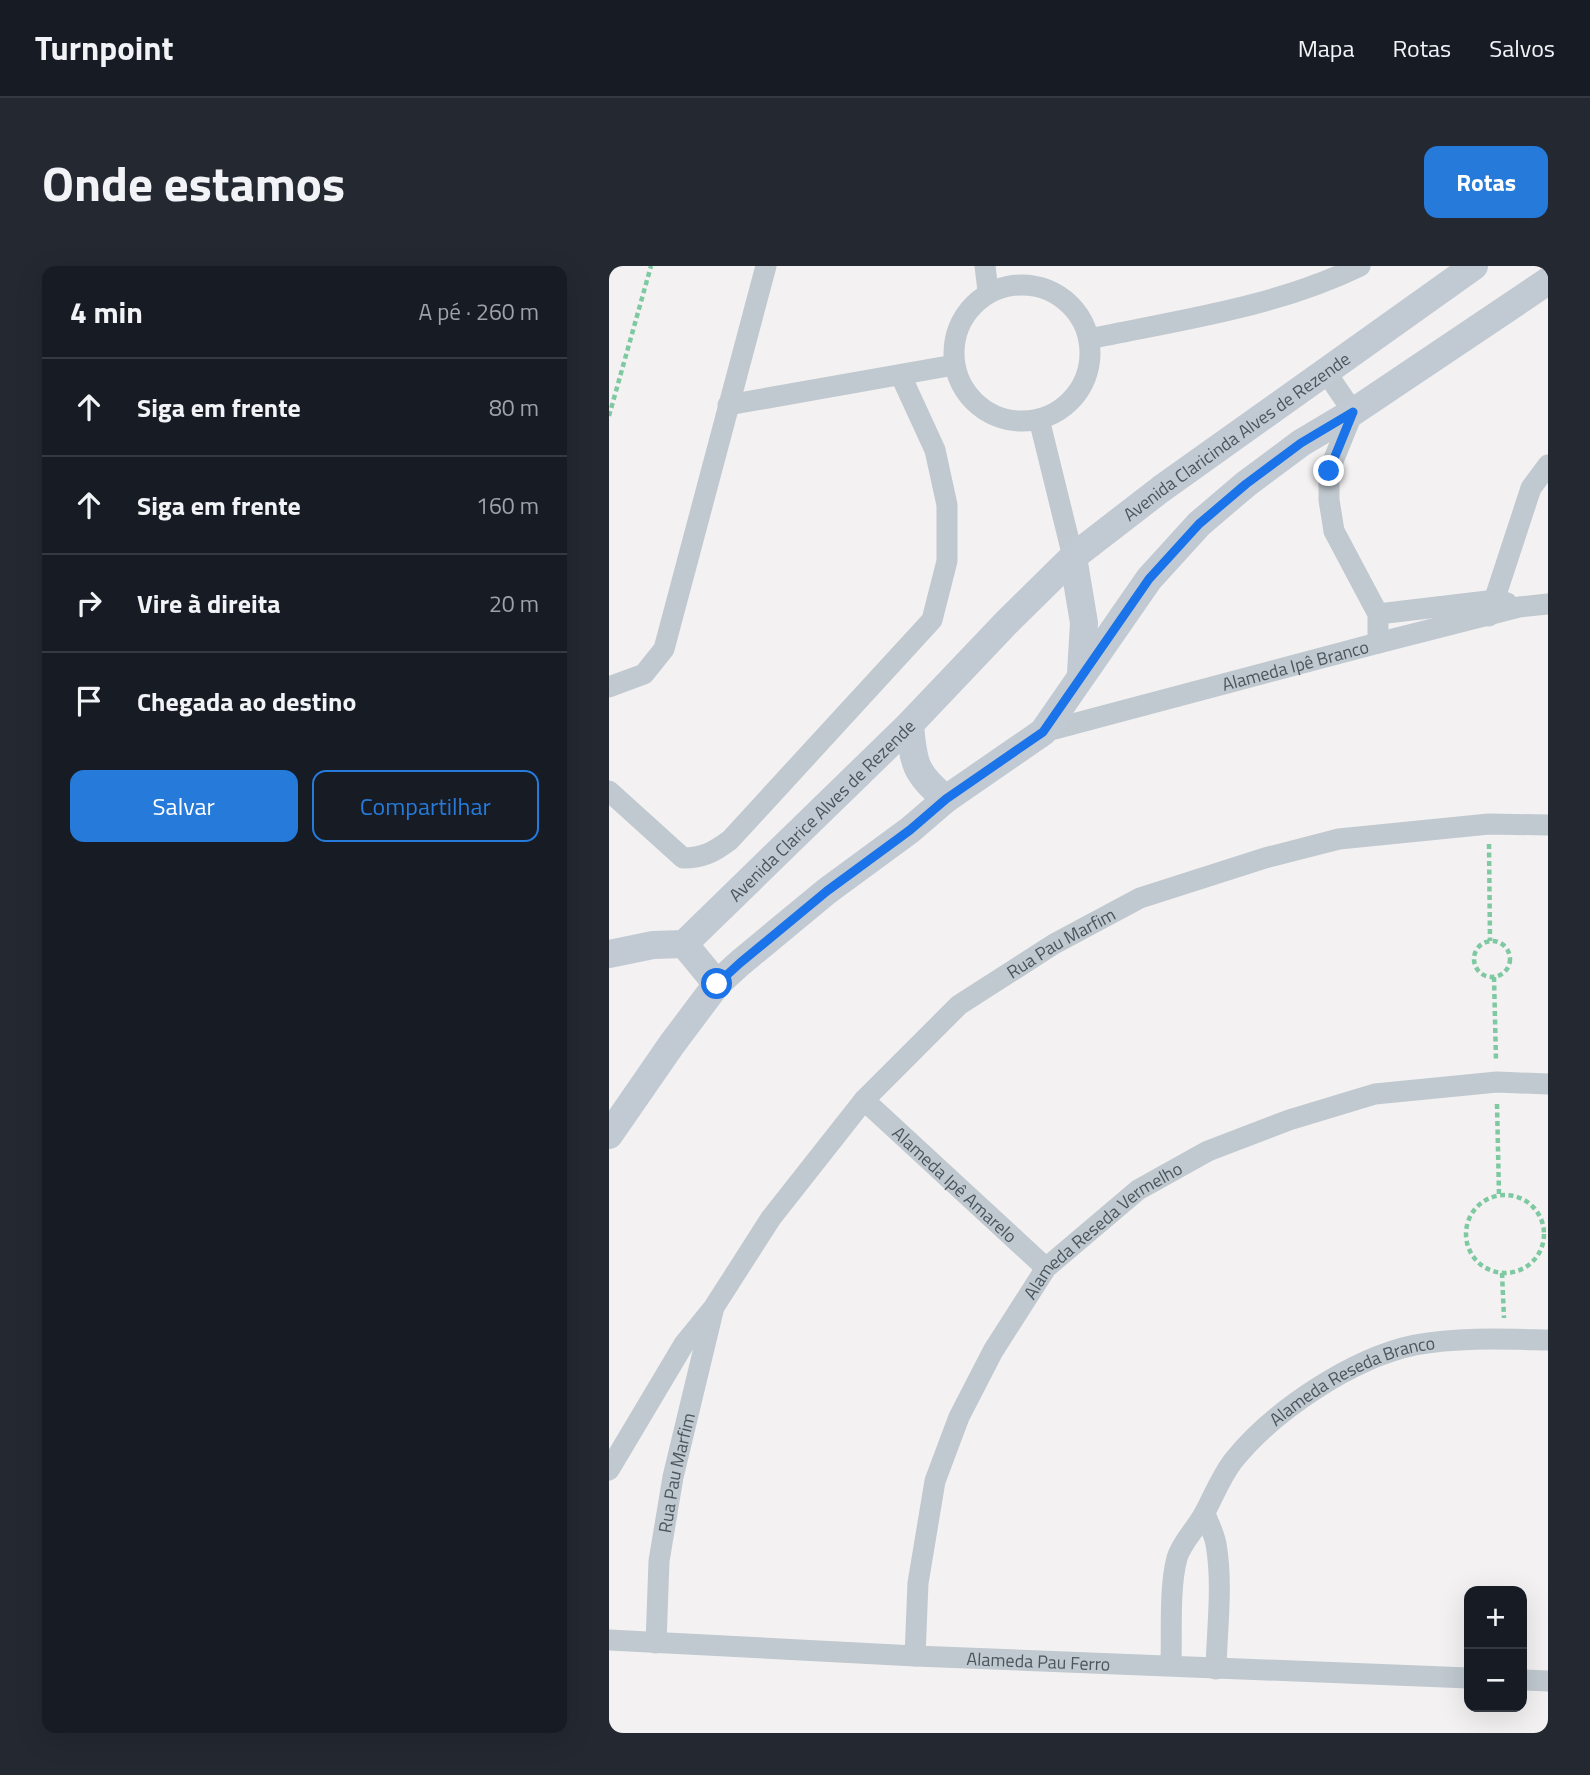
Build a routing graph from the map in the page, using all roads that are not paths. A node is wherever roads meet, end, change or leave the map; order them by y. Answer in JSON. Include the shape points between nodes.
{"nodes":[{"id":1,"x":766,"y":266,"type":"edge"},
{"id":2,"x":985,"y":266,"type":"edge"},
{"id":3,"x":1360,"y":266,"type":"edge"},
{"id":4,"x":1474,"y":266,"type":"edge"},
{"id":5,"x":1029,"y":275,"type":"edge"},
{"id":6,"x":1548,"y":281,"type":"edge"},
{"id":7,"x":988,"y":291,"type":"junction"},
{"id":8,"x":1089,"y":339,"type":"junction"},
{"id":9,"x":954,"y":365,"type":"junction"},
{"id":10,"x":1326,"y":372,"type":"junction"},
{"id":11,"x":901,"y":376,"type":"junction"},
{"id":12,"x":729,"y":405,"type":"junction"},
{"id":13,"x":1353,"y":412,"type":"junction"},
{"id":14,"x":1039,"y":419,"type":"junction"},
{"id":15,"x":1548,"y":465,"type":"edge"},
{"id":16,"x":1073,"y":557,"type":"junction"},
{"id":17,"x":1548,"y":604,"type":"edge"},
{"id":18,"x":1492,"y":608,"type":"junction"},
{"id":19,"x":1378,"y":614,"type":"junction"},
{"id":20,"x":1009,"y":620,"type":"joint"},
{"id":21,"x":1378,"y":643,"type":"junction"},
{"id":22,"x":1081,"y":676,"type":"junction"},
{"id":23,"x":609,"y":687,"type":"edge"},
{"id":24,"x":910,"y":724,"type":"junction"},
{"id":25,"x":1043,"y":732,"type":"junction"},
{"id":26,"x":609,"y":791,"type":"edge"},
{"id":27,"x":946,"y":799,"type":"junction"},
{"id":28,"x":1548,"y":825,"type":"edge"},
{"id":29,"x":684,"y":944,"type":"junction"},
{"id":30,"x":609,"y":954,"type":"edge"},
{"id":31,"x":717,"y":984,"type":"junction"},
{"id":32,"x":1548,"y":1084,"type":"edge"},
{"id":33,"x":864,"y":1100,"type":"junction"},
{"id":34,"x":609,"y":1135,"type":"edge"},
{"id":35,"x":1046,"y":1269,"type":"junction"},
{"id":36,"x":714,"y":1307,"type":"junction"},
{"id":37,"x":1548,"y":1340,"type":"edge"},
{"id":38,"x":609,"y":1469,"type":"edge"},
{"id":39,"x":1205,"y":1513,"type":"junction"},
{"id":40,"x":609,"y":1640,"type":"edge"},
{"id":41,"x":656,"y":1643,"type":"junction"},
{"id":42,"x":915,"y":1656,"type":"junction"},
{"id":43,"x":1171,"y":1664,"type":"junction"},
{"id":44,"x":1216,"y":1669,"type":"junction"},
{"id":45,"x":1464,"y":1678,"type":"edge"},
{"id":46,"x":1527,"y":1680,"type":"edge"},
{"id":47,"x":1548,"y":1681,"type":"edge"}],
"edges":[{"from":1,"to":12,"type":"street"},
{"from":2,"to":7,"type":"street"},
{"from":3,"to":8,"type":"street","via":[[1259,303]]},
{"from":4,"to":10,"type":"street","name":"Avenida Claricinda Alves de Rezende"},
{"from":5,"to":7,"type":"street"},
{"from":5,"to":8,"type":"street","via":[[1067,301],[1081,318]]},
{"from":6,"to":13,"type":"street"},
{"from":7,"to":9,"type":"street","via":[[961,321]]},
{"from":8,"to":14,"type":"street","via":[[1089,365],[1080,389],[1069,403]]},
{"from":9,"to":11,"type":"street"},
{"from":9,"to":14,"type":"street","via":[[960,383],[984,410],[1011,420]]},
{"from":10,"to":13,"type":"street"},
{"from":10,"to":16,"type":"street","name":"Avenida Claricinda Alves de Rezende"},
{"from":11,"to":12,"type":"street"},
{"from":11,"to":26,"type":"street","via":[[935,450],[947,505],[947,561],[932,620],[713,853],[683,858]]},
{"from":12,"to":23,"type":"street","via":[[664,649],[644,674]]},
{"from":13,"to":19,"type":"street","via":[[1329,471],[1329,500],[1333,531]]},
{"from":13,"to":22,"type":"street","via":[[1301,443],[1199,524],[1149,579]]},
{"from":14,"to":16,"type":"street"},
{"from":15,"to":18,"type":"street","via":[[1531,488]]},
{"from":16,"to":20,"type":"street","name":"Avenida Claricinda Alves de Rezende"},
{"from":16,"to":22,"type":"street","via":[[1084,623]]},
{"from":17,"to":18,"type":"street","name":"Alameda Ipê Branco"},
{"from":18,"to":19,"type":"street"},
{"from":18,"to":21,"type":"street","name":"Alameda Ipê Branco"},
{"from":19,"to":21,"type":"street"},
{"from":20,"to":24,"type":"street","name":"Avenida Clarice Alves de Rezende"},
{"from":21,"to":25,"type":"street","name":"Alameda Ipê Branco"},
{"from":22,"to":25,"type":"street"},
{"from":24,"to":27,"type":"street","via":[[917,767],[923,779]]},
{"from":24,"to":29,"type":"street","name":"Avenida Clarice Alves de Rezende"},
{"from":25,"to":27,"type":"street"},
{"from":27,"to":31,"type":"street"},
{"from":28,"to":33,"type":"street","name":"Rua Pau Marfim","via":[[1489,824],[1339,839],[1140,898],[1055,944],[960,1005]]},
{"from":29,"to":30,"type":"street"},
{"from":29,"to":31,"type":"street"},
{"from":31,"to":34,"type":"street"},
{"from":32,"to":35,"type":"street","name":"Alameda Reseda Vermelho","via":[[1497,1082],[1375,1094],[1289,1120],[1208,1151],[1137,1190]]},
{"from":33,"to":35,"type":"street","name":"Alameda Ipê Amarelo"},
{"from":33,"to":36,"type":"street","name":"Rua Pau Marfim","via":[[771,1218]]},
{"from":35,"to":42,"type":"street","name":"Alameda Reseda Vermelho","via":[[993,1351],[959,1417],[935,1481],[918,1583]]},
{"from":36,"to":38,"type":"street","name":"Rua Pau Marfim","via":[[684,1344]]},
{"from":36,"to":41,"type":"street","name":"Rua Pau Marfim","via":[[673,1478],[656,1593]]},
{"from":37,"to":39,"type":"street","name":"Alameda Reseda Branco","via":[[1479,1338],[1414,1346],[1324,1382],[1263,1429],[1233,1461]]},
{"from":39,"to":43,"type":"street","name":"Alameda Reseda Branco","via":[[1178,1555],[1174,1572]]},
{"from":39,"to":44,"type":"street","via":[[1217,1553]]},
{"from":40,"to":41,"type":"street","name":"Alameda Pau Ferro"},
{"from":41,"to":42,"type":"street","name":"Alameda Pau Ferro"},
{"from":42,"to":43,"type":"street","name":"Alameda Pau Ferro"},
{"from":43,"to":44,"type":"street","name":"Alameda Pau Ferro"},
{"from":44,"to":45,"type":"street","name":"Alameda Pau Ferro"},
{"from":46,"to":47,"type":"street"}]}
